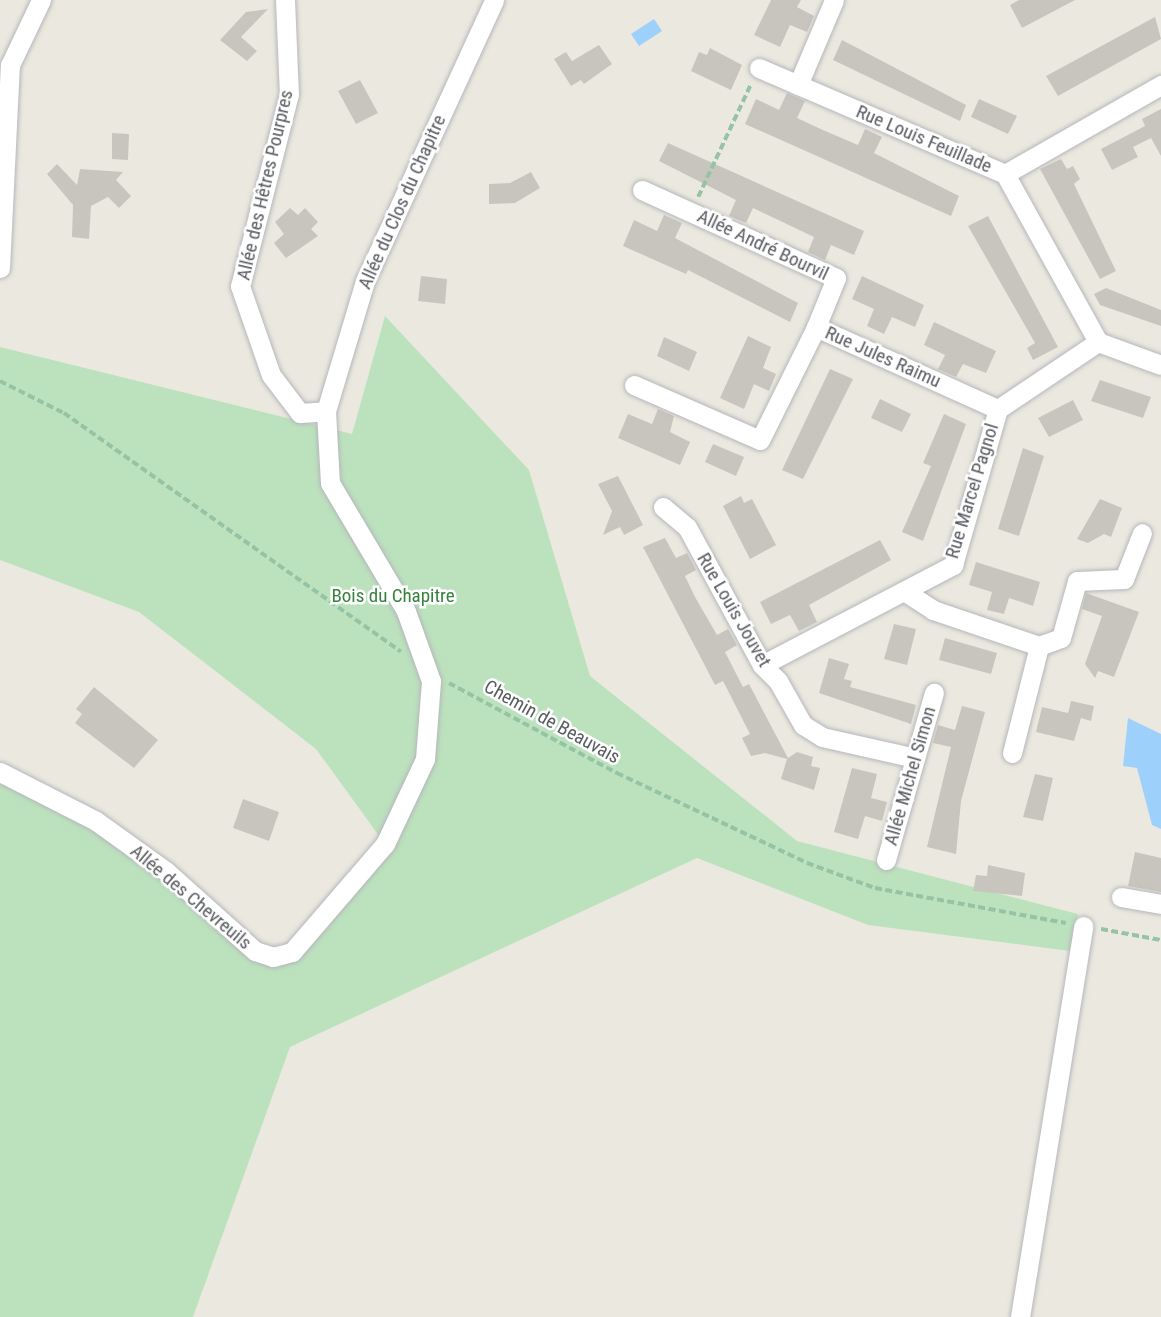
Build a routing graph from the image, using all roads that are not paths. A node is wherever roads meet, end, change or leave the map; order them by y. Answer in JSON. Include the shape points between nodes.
{"nodes":[{"id":1,"x":41,"y":0,"type":"edge"},
{"id":2,"x":285,"y":0,"type":"edge"},
{"id":3,"x":494,"y":0,"type":"edge"},
{"id":4,"x":834,"y":0,"type":"edge"},
{"id":5,"x":759,"y":68,"type":"road end"},
{"id":6,"x":798,"y":85,"type":"junction"},
{"id":7,"x":1161,"y":85,"type":"edge"},
{"id":8,"x":1005,"y":174,"type":"junction"},
{"id":9,"x":642,"y":190,"type":"dead end"},
{"id":10,"x":0,"y":268,"type":"edge"},
{"id":11,"x":816,"y":327,"type":"junction"},
{"id":12,"x":1098,"y":342,"type":"junction"},
{"id":13,"x":1161,"y":365,"type":"edge"},
{"id":14,"x":634,"y":384,"type":"dead end"},
{"id":15,"x":998,"y":410,"type":"junction"},
{"id":16,"x":326,"y":411,"type":"junction"},
{"id":17,"x":663,"y":507,"type":"dead end"},
{"id":18,"x":1142,"y":533,"type":"dead end"},
{"id":19,"x":904,"y":591,"type":"junction"},
{"id":20,"x":1040,"y":646,"type":"junction"},
{"id":21,"x":762,"y":665,"type":"junction"},
{"id":22,"x":934,"y":693,"type":"dead end"},
{"id":23,"x":1012,"y":753,"type":"dead end"},
{"id":24,"x":915,"y":758,"type":"junction"},
{"id":25,"x":0,"y":772,"type":"edge"},
{"id":26,"x":886,"y":860,"type":"dead end"},
{"id":27,"x":1121,"y":897,"type":"dead end"},
{"id":28,"x":1161,"y":904,"type":"edge"},
{"id":29,"x":1083,"y":926,"type":"road end"},
{"id":30,"x":273,"y":957,"type":"joint"},
{"id":31,"x":1020,"y":1317,"type":"edge"}],
"edges":[{"from":1,"to":10,"type":"street","via":[[10,65]]},
{"from":2,"to":16,"type":"street","name":"Allée des Hêtres Pourpres","via":[[289,94],[240,286],[271,375],[300,413]]},
{"from":3,"to":16,"type":"street","name":"Allée du Clos du Chapitre","via":[[365,281]]},
{"from":4,"to":6,"type":"street"},
{"from":5,"to":6,"type":"street","name":"Rue Louis Feuillade"},
{"from":6,"to":8,"type":"street","name":"Rue Louis Feuillade"},
{"from":7,"to":8,"type":"street"},
{"from":8,"to":12,"type":"street","name":"Rue Louis Feuillade"},
{"from":9,"to":11,"type":"street","name":"Allée André Bourvil","via":[[836,278]]},
{"from":11,"to":14,"type":"street","name":"Rue Jules Raimu","via":[[760,440]]},
{"from":11,"to":15,"type":"street","name":"Rue Jules Raimu"},
{"from":12,"to":13,"type":"street"},
{"from":12,"to":15,"type":"street","name":"Rue Marcel Pagnol"},
{"from":15,"to":19,"type":"street","name":"Rue Marcel Pagnol","via":[[953,565]]},
{"from":16,"to":30,"type":"street","name":"Allée du Clos du Chapitre","via":[[330,483],[406,611],[431,681],[425,759],[385,844],[292,952]]},
{"from":17,"to":21,"type":"street","name":"Rue Louis Jouvet","via":[[687,527]]},
{"from":18,"to":20,"type":"street","via":[[1124,579],[1077,580],[1061,638]]},
{"from":19,"to":20,"type":"street","via":[[933,610]]},
{"from":19,"to":21,"type":"street","name":"Rue Marcel Pagnol"},
{"from":20,"to":23,"type":"street"},
{"from":21,"to":24,"type":"street","name":"Rue Louis Jouvet","via":[[778,681],[803,725],[822,737]]},
{"from":22,"to":24,"type":"street","name":"Allée Michel Simon"},
{"from":24,"to":26,"type":"street","name":"Allée Michel Simon"},
{"from":25,"to":30,"type":"street","name":"Allée des Chevreuils","via":[[96,821],[167,872],[255,951]]},
{"from":27,"to":28,"type":"street"},
{"from":29,"to":31,"type":"street"}]}
